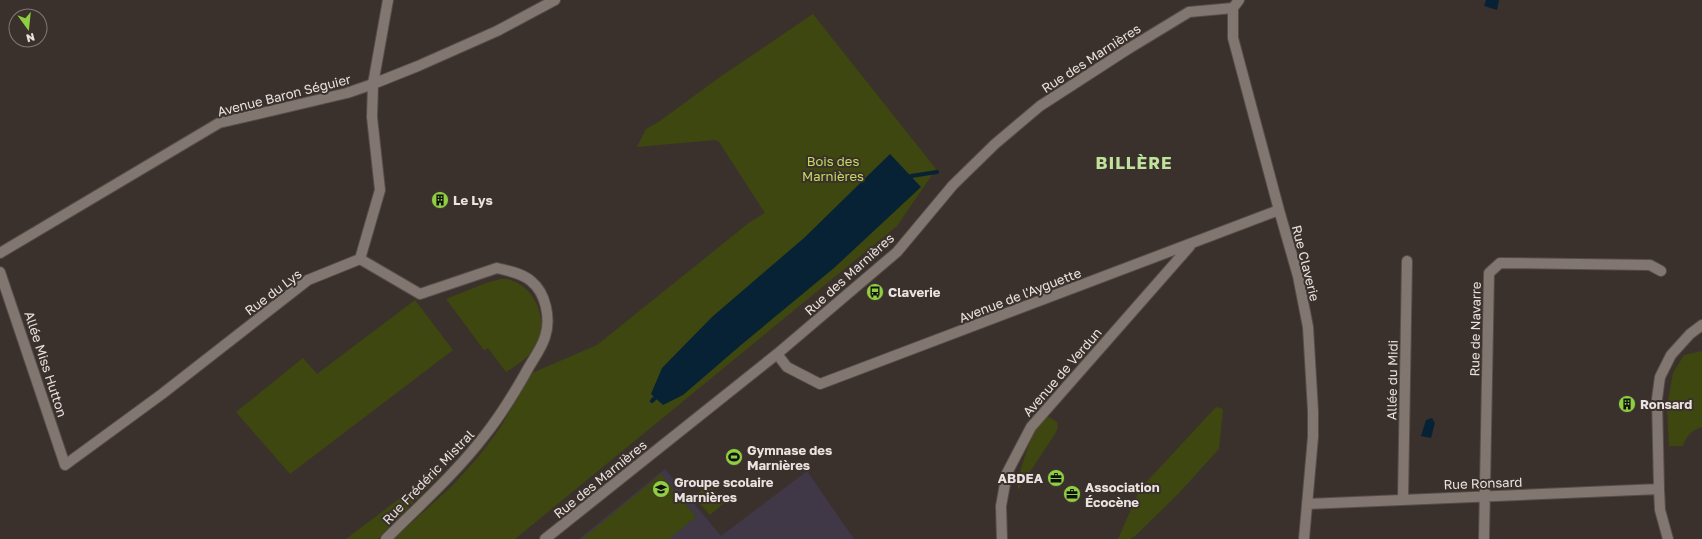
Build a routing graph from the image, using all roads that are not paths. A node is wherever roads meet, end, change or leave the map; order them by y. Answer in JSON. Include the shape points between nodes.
{"nodes":[{"id":1,"x":388,"y":0,"type":"edge"},
{"id":2,"x":555,"y":0,"type":"edge"},
{"id":3,"x":1236,"y":4,"type":"edge"},
{"id":4,"x":373,"y":84,"type":"junction"},
{"id":5,"x":1278,"y":210,"type":"junction"},
{"id":6,"x":1191,"y":244,"type":"junction"},
{"id":7,"x":0,"y":253,"type":"edge"},
{"id":8,"x":360,"y":259,"type":"junction"},
{"id":9,"x":1407,"y":261,"type":"dead end"},
{"id":10,"x":1661,"y":271,"type":"dead end"},
{"id":11,"x":0,"y":272,"type":"edge"},
{"id":12,"x":1702,"y":325,"type":"edge"},
{"id":13,"x":777,"y":354,"type":"junction"},
{"id":14,"x":65,"y":465,"type":"joint"},
{"id":15,"x":1659,"y":489,"type":"junction"},
{"id":16,"x":1484,"y":496,"type":"junction"},
{"id":17,"x":1403,"y":499,"type":"junction"},
{"id":18,"x":1308,"y":504,"type":"junction"},
{"id":19,"x":386,"y":539,"type":"edge"},
{"id":20,"x":545,"y":539,"type":"edge"},
{"id":21,"x":1002,"y":539,"type":"edge"},
{"id":22,"x":1304,"y":539,"type":"edge"},
{"id":23,"x":1484,"y":539,"type":"edge"},
{"id":24,"x":1668,"y":539,"type":"edge"}],
"edges":[{"from":1,"to":4,"type":"street"},
{"from":2,"to":4,"type":"street","name":"Avenue Baron Séguier","via":[[497,31]]},
{"from":3,"to":5,"type":"street","name":"Rue Claverie","via":[[1233,38]]},
{"from":3,"to":13,"type":"street","name":"Rue des Marnières","via":[[1189,12],[1040,106],[995,144],[953,185],[897,252]]},
{"from":4,"to":7,"type":"street","name":"Avenue Baron Séguier","via":[[347,93],[219,123]]},
{"from":4,"to":8,"type":"street","via":[[372,117],[380,190]]},
{"from":5,"to":6,"type":"street","name":"Avenue de l'Ayguette"},
{"from":5,"to":18,"type":"street","name":"Rue Claverie","via":[[1298,276],[1308,327],[1313,411]]},
{"from":6,"to":13,"type":"street","name":"Avenue de l'Ayguette","via":[[820,384],[787,367]]},
{"from":6,"to":21,"type":"street","name":"Avenue de Verdun","via":[[1031,427],[1007,473],[1001,506]]},
{"from":8,"to":14,"type":"street","name":"Rue du Lys","via":[[308,280],[162,394]]},
{"from":8,"to":19,"type":"street","name":"Rue Frédéric Mistral","via":[[420,294],[497,268],[510,271],[531,280],[539,289],[548,324],[541,346],[485,435],[461,464]]},
{"from":9,"to":17,"type":"street","name":"Allée du Midi"},
{"from":10,"to":16,"type":"street","name":"Rue de Navarre","via":[[1650,265],[1500,263],[1489,273]]},
{"from":11,"to":14,"type":"street","name":"Allée Miss Hutton"},
{"from":12,"to":15,"type":"street","via":[[1670,355],[1660,377],[1657,399]]},
{"from":13,"to":20,"type":"street","name":"Rue des Marnières"},
{"from":15,"to":16,"type":"street","name":"Rue Ronsard"},
{"from":15,"to":24,"type":"street","via":[[1660,510]]},
{"from":16,"to":17,"type":"street","name":"Rue Ronsard"},
{"from":16,"to":23,"type":"street","name":"Rue de Navarre"},
{"from":17,"to":18,"type":"street","name":"Rue Ronsard"},
{"from":18,"to":22,"type":"street","name":"Rue Claverie"}]}
